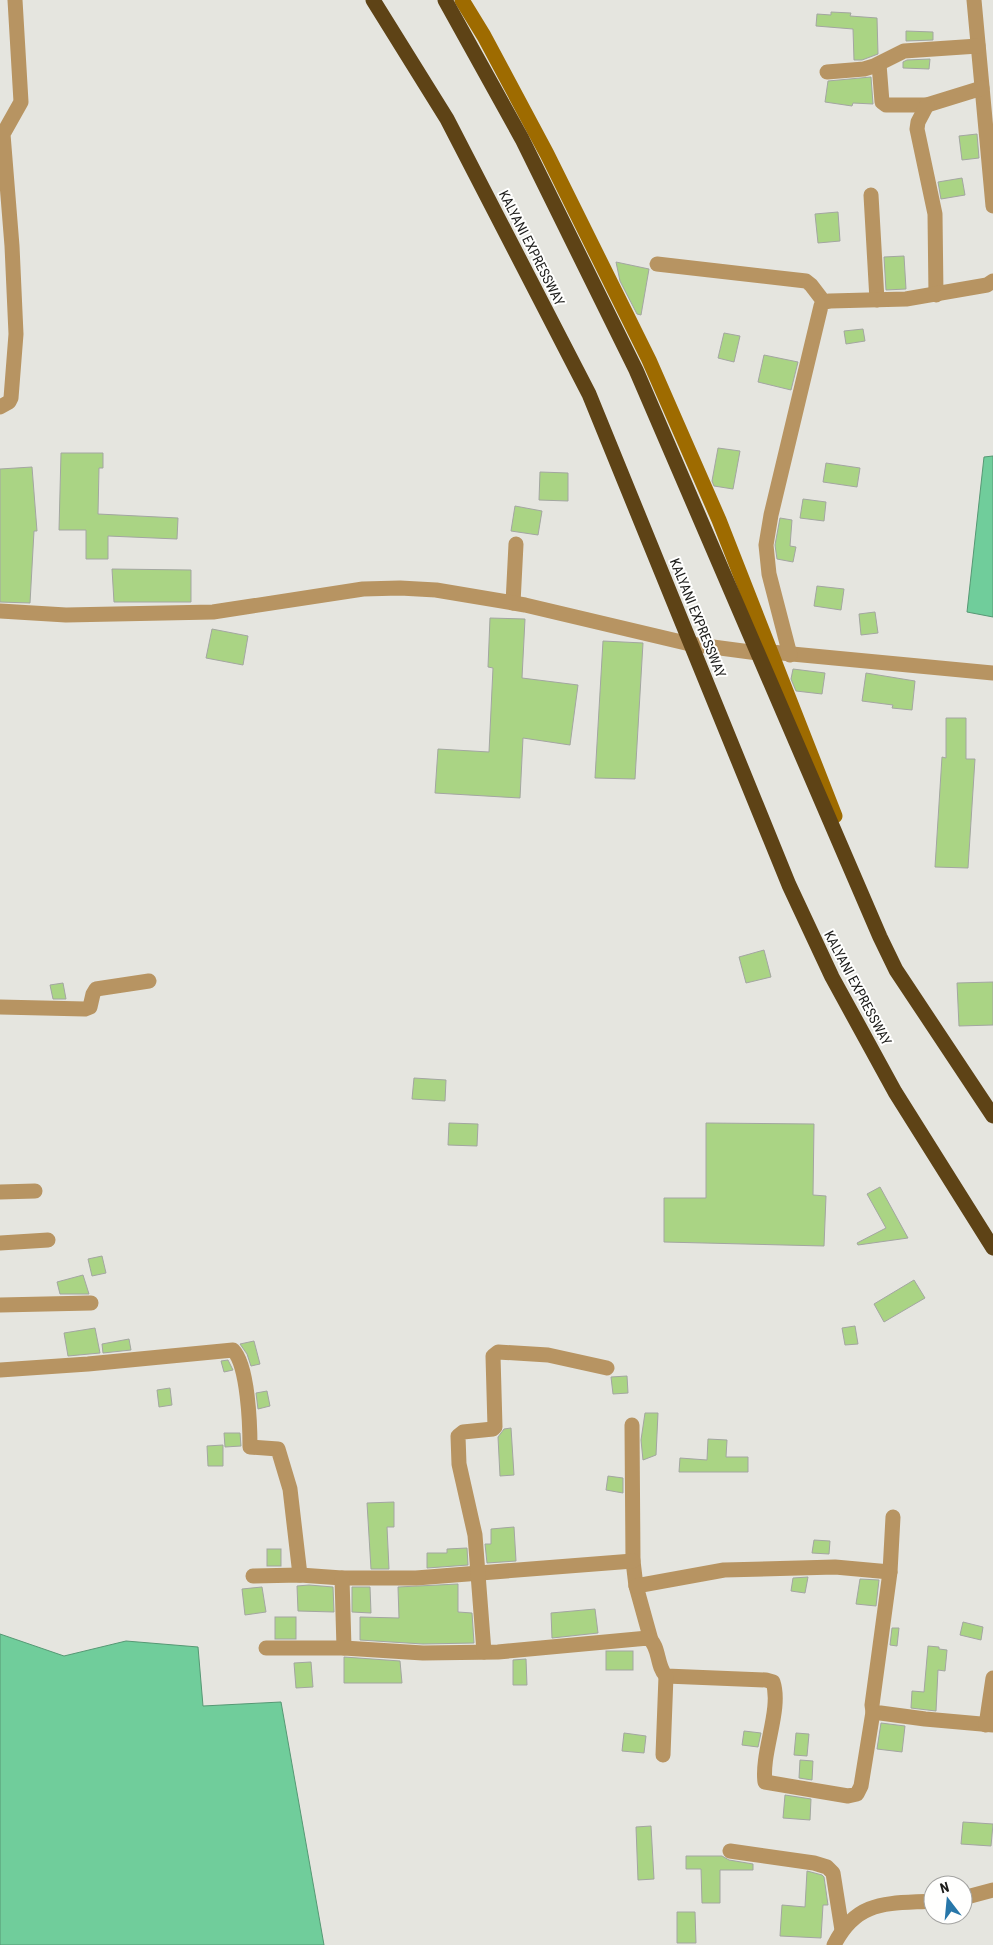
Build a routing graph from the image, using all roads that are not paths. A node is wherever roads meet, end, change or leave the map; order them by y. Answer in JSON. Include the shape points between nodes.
{"nodes":[{"id":1,"x":15,"y":0,"type":"edge"},
{"id":2,"x":373,"y":0,"type":"edge"},
{"id":3,"x":445,"y":0,"type":"edge"},
{"id":4,"x":462,"y":0,"type":"edge"},
{"id":5,"x":974,"y":0,"type":"edge"},
{"id":6,"x":978,"y":46,"type":"junction"},
{"id":7,"x":879,"y":64,"type":"junction"},
{"id":8,"x":827,"y":72,"type":"dead end"},
{"id":9,"x":982,"y":88,"type":"junction"},
{"id":10,"x":927,"y":105,"type":"junction"},
{"id":11,"x":870,"y":195,"type":"dead end"},
{"id":12,"x":993,"y":200,"type":"edge"},
{"id":13,"x":993,"y":206,"type":"edge"},
{"id":14,"x":657,"y":264,"type":"dead end"},
{"id":15,"x":993,"y":281,"type":"edge"},
{"id":16,"x":936,"y":295,"type":"junction"},
{"id":17,"x":877,"y":300,"type":"junction"},
{"id":18,"x":824,"y":302,"type":"junction"},
{"id":19,"x":0,"y":407,"type":"edge"},
{"id":20,"x":516,"y":544,"type":"dead end"},
{"id":21,"x":513,"y":603,"type":"junction"},
{"id":22,"x":0,"y":611,"type":"edge"},
{"id":23,"x":690,"y":644,"type":"junction"},
{"id":24,"x":764,"y":653,"type":"junction"},
{"id":25,"x":790,"y":655,"type":"junction"},
{"id":26,"x":993,"y":673,"type":"edge"},
{"id":27,"x":149,"y":981,"type":"dead end"},
{"id":28,"x":0,"y":1007,"type":"edge"},
{"id":29,"x":993,"y":1116,"type":"edge"},
{"id":30,"x":35,"y":1191,"type":"dead end"},
{"id":31,"x":0,"y":1192,"type":"edge"},
{"id":32,"x":48,"y":1240,"type":"dead end"},
{"id":33,"x":0,"y":1243,"type":"edge"},
{"id":34,"x":993,"y":1248,"type":"edge"},
{"id":35,"x":90,"y":1303,"type":"dead end"},
{"id":36,"x":0,"y":1305,"type":"edge"},
{"id":37,"x":607,"y":1368,"type":"dead end"},
{"id":38,"x":0,"y":1370,"type":"edge"},
{"id":39,"x":632,"y":1424,"type":"dead end"},
{"id":40,"x":893,"y":1517,"type":"dead end"},
{"id":41,"x":633,"y":1561,"type":"junction"},
{"id":42,"x":890,"y":1572,"type":"junction"},
{"id":43,"x":478,"y":1574,"type":"junction"},
{"id":44,"x":300,"y":1575,"type":"junction"},
{"id":45,"x":253,"y":1576,"type":"dead end"},
{"id":46,"x":342,"y":1578,"type":"junction"},
{"id":47,"x":636,"y":1586,"type":"junction"},
{"id":48,"x":651,"y":1640,"type":"junction"},
{"id":49,"x":266,"y":1648,"type":"dead end"},
{"id":50,"x":344,"y":1648,"type":"junction"},
{"id":51,"x":484,"y":1652,"type":"junction"},
{"id":52,"x":666,"y":1676,"type":"junction"},
{"id":53,"x":993,"y":1678,"type":"edge"},
{"id":54,"x":874,"y":1712,"type":"junction"},
{"id":55,"x":990,"y":1725,"type":"edge"},
{"id":56,"x":663,"y":1755,"type":"dead end"},
{"id":57,"x":730,"y":1851,"type":"dead end"},
{"id":58,"x":993,"y":1890,"type":"edge"},
{"id":59,"x":973,"y":1895,"type":"edge"},
{"id":60,"x":923,"y":1902,"type":"edge"},
{"id":61,"x":842,"y":1930,"type":"junction"},
{"id":62,"x":834,"y":1945,"type":"edge"}],
"edges":[{"from":1,"to":19,"type":"street","via":[[20,102],[3,134],[16,334],[11,398]]},
{"from":2,"to":23,"type":"highway","name":"KALYANI EXPRESSWAY","via":[[447,119],[589,394]]},
{"from":3,"to":24,"type":"highway","via":[[522,139],[636,370]]},
{"from":4,"to":24,"type":"street","via":[[547,154],[649,360],[719,520]]},
{"from":5,"to":6,"type":"street"},
{"from":6,"to":7,"type":"street","via":[[904,51]]},
{"from":6,"to":9,"type":"street"},
{"from":7,"to":8,"type":"street","via":[[864,69]]},
{"from":7,"to":10,"type":"street","via":[[884,104]]},
{"from":9,"to":10,"type":"street"},
{"from":9,"to":12,"type":"street"},
{"from":10,"to":16,"type":"street","via":[[917,129],[935,214]]},
{"from":11,"to":17,"type":"street"},
{"from":12,"to":13,"type":"street"},
{"from":14,"to":18,"type":"street","via":[[806,281]]},
{"from":15,"to":16,"type":"street"},
{"from":16,"to":17,"type":"street"},
{"from":17,"to":18,"type":"street"},
{"from":18,"to":25,"type":"street","via":[[819,311],[766,545],[769,574]]},
{"from":20,"to":21,"type":"street"},
{"from":21,"to":22,"type":"street","via":[[436,590],[400,588],[363,589],[213,612],[66,615]]},
{"from":21,"to":23,"type":"street"},
{"from":23,"to":24,"type":"street"},
{"from":23,"to":34,"type":"highway","name":"KALYANI EXPRESSWAY","via":[[789,885],[832,977],[895,1092]]},
{"from":24,"to":25,"type":"street"},
{"from":24,"to":29,"type":"highway","via":[[896,970]]},
{"from":25,"to":26,"type":"street"},
{"from":27,"to":28,"type":"street","via":[[96,989],[90,1007],[85,1009]]},
{"from":30,"to":31,"type":"street"},
{"from":32,"to":33,"type":"street"},
{"from":35,"to":36,"type":"street"},
{"from":37,"to":43,"type":"street","via":[[548,1355],[502,1351],[495,1354],[495,1427],[463,1432],[458,1436],[458,1458],[474,1529]]},
{"from":38,"to":44,"type":"street","via":[[232,1350],[238,1358],[247,1396],[250,1447],[278,1449],[283,1465],[290,1489]]},
{"from":39,"to":41,"type":"street"},
{"from":40,"to":42,"type":"street"},
{"from":41,"to":43,"type":"street"},
{"from":41,"to":47,"type":"street"},
{"from":42,"to":47,"type":"street","via":[[835,1567],[724,1570]]},
{"from":42,"to":54,"type":"street","via":[[872,1705]]},
{"from":43,"to":46,"type":"street"},
{"from":43,"to":51,"type":"street"},
{"from":44,"to":45,"type":"street"},
{"from":44,"to":46,"type":"street"},
{"from":46,"to":50,"type":"street"},
{"from":47,"to":48,"type":"street"},
{"from":48,"to":51,"type":"street"},
{"from":48,"to":52,"type":"street"},
{"from":49,"to":50,"type":"street"},
{"from":50,"to":51,"type":"street","via":[[423,1653]]},
{"from":52,"to":54,"type":"street","via":[[773,1682],[766,1782],[848,1796],[857,1794]]},
{"from":52,"to":56,"type":"street"},
{"from":53,"to":55,"type":"street"},
{"from":54,"to":55,"type":"street"},
{"from":57,"to":61,"type":"street","via":[[827,1867],[833,1873]]},
{"from":58,"to":59,"type":"street"},
{"from":60,"to":61,"type":"street","via":[[868,1908],[852,1918]]},
{"from":61,"to":62,"type":"street"}]}
